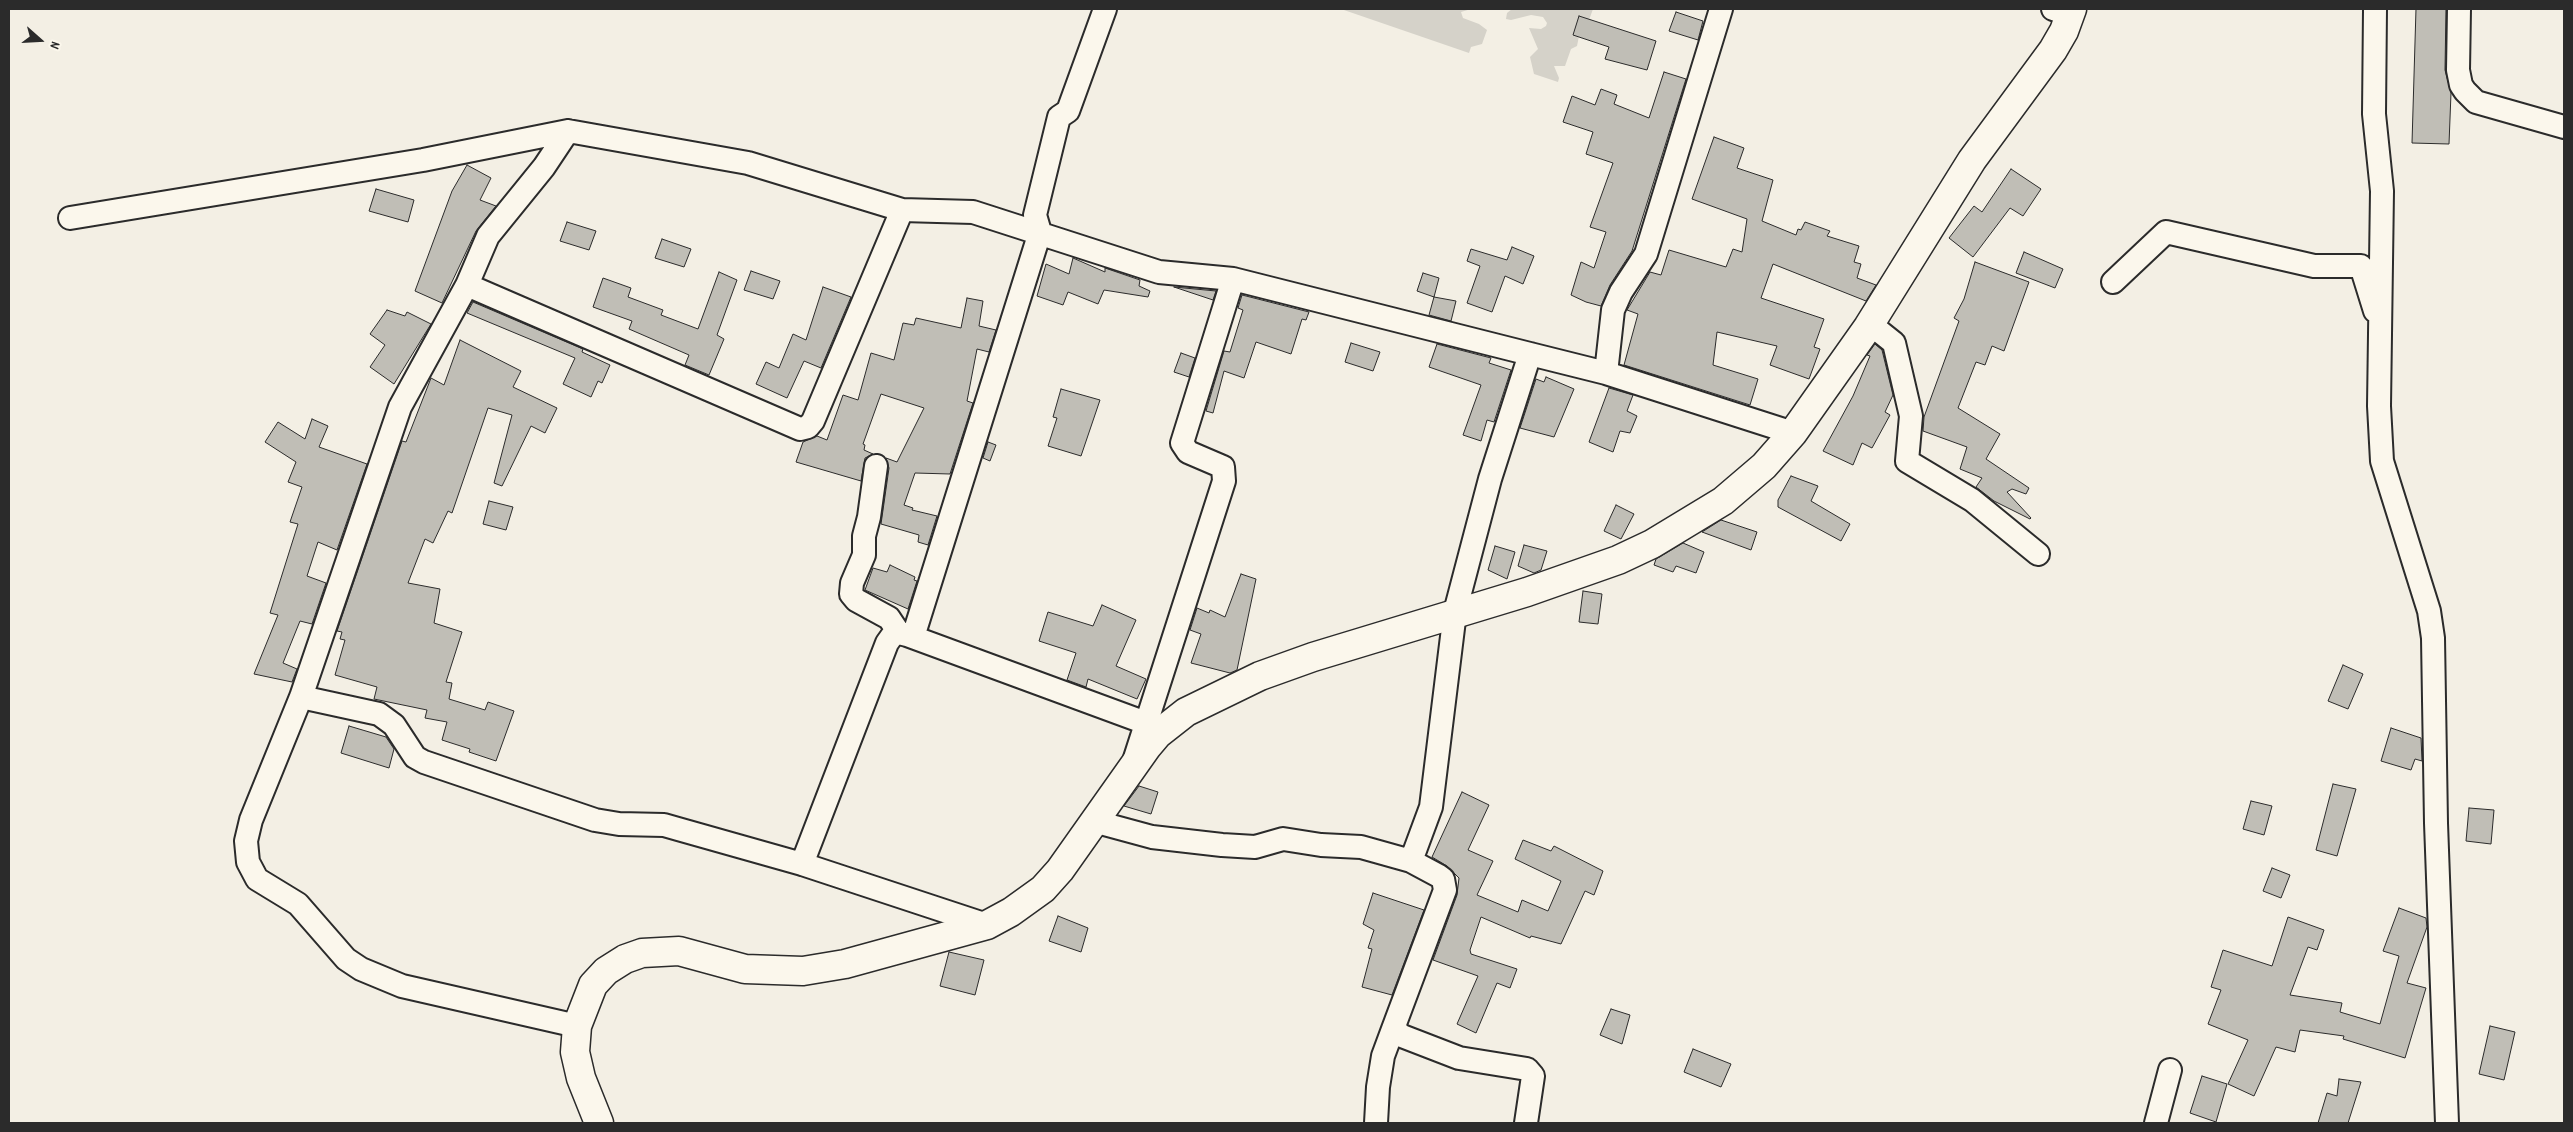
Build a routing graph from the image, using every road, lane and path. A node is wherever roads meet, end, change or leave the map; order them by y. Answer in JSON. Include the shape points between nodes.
{"nodes":[{"id":1,"x":1105,"y":9,"type":"edge"},
{"id":2,"x":1722,"y":9,"type":"edge"},
{"id":3,"x":2375,"y":9,"type":"edge"},
{"id":4,"x":2459,"y":9,"type":"edge"},
{"id":5,"x":2065,"y":11,"type":"edge"},
{"id":6,"x":2564,"y":127,"type":"edge"},
{"id":7,"x":568,"y":131,"type":"junction"},
{"id":8,"x":902,"y":210,"type":"junction"},
{"id":9,"x":70,"y":218,"type":"dead end"},
{"id":10,"x":1040,"y":232,"type":"junction"},
{"id":11,"x":1233,"y":279,"type":"junction"},
{"id":12,"x":2113,"y":282,"type":"dead end"},
{"id":13,"x":467,"y":285,"type":"junction"},
{"id":14,"x":1869,"y":324,"type":"junction"},
{"id":15,"x":2381,"y":328,"type":"junction"},
{"id":16,"x":1530,"y":354,"type":"junction"},
{"id":17,"x":1606,"y":374,"type":"junction"},
{"id":18,"x":1794,"y":434,"type":"junction"},
{"id":19,"x":876,"y":466,"type":"dead end"},
{"id":20,"x":2038,"y":554,"type":"dead end"},
{"id":21,"x":1455,"y":612,"type":"junction"},
{"id":22,"x":906,"y":635,"type":"junction"},
{"id":23,"x":301,"y":697,"type":"junction"},
{"id":24,"x":1146,"y":723,"type":"junction"},
{"id":25,"x":1132,"y":767,"type":"junction"},
{"id":26,"x":1094,"y":821,"type":"junction"},
{"id":27,"x":1411,"y":861,"type":"junction"},
{"id":28,"x":802,"y":864,"type":"junction"},
{"id":29,"x":987,"y":925,"type":"junction"},
{"id":30,"x":577,"y":1026,"type":"junction"},
{"id":31,"x":1393,"y":1029,"type":"junction"},
{"id":32,"x":2170,"y":1070,"type":"dead end"},
{"id":33,"x":599,"y":1123,"type":"edge"},
{"id":34,"x":1376,"y":1123,"type":"edge"},
{"id":35,"x":1526,"y":1123,"type":"edge"},
{"id":36,"x":2156,"y":1123,"type":"edge"},
{"id":37,"x":2447,"y":1123,"type":"edge"}],
"edges":[{"from":1,"to":10,"type":"street","via":[[1068,111],[1059,117],[1035,215]]},
{"from":2,"to":17,"type":"street","via":[[1646,254],[1613,310]]},
{"from":3,"to":15,"type":"street","via":[[2374,114],[2382,191]]},
{"from":4,"to":6,"type":"street","via":[[2458,70],[2465,92],[2476,102]]},
{"from":5,"to":14,"type":"street","via":[[2053,50],[1972,160]]},
{"from":7,"to":8,"type":"street","via":[[748,163]]},
{"from":7,"to":9,"type":"street","via":[[423,160]]},
{"from":7,"to":13,"type":"street","via":[[544,167],[488,236]]},
{"from":8,"to":10,"type":"street","via":[[973,212]]},
{"from":8,"to":13,"type":"street","via":[[808,427],[800,428]]},
{"from":10,"to":11,"type":"street","via":[[1160,272]]},
{"from":10,"to":22,"type":"street"},
{"from":11,"to":16,"type":"street"},
{"from":11,"to":24,"type":"street","via":[[1182,443],[1188,452],[1223,468],[1224,481]]},
{"from":12,"to":15,"type":"street","via":[[2166,232],[2314,266],[2361,266]]},
{"from":13,"to":23,"type":"street","via":[[400,406]]},
{"from":14,"to":18,"type":"street"},
{"from":14,"to":20,"type":"street","via":[[1894,343],[1911,416],[1907,461],[1972,500]]},
{"from":15,"to":37,"type":"street","via":[[2379,406],[2382,461],[2429,611],[2433,638]]},
{"from":16,"to":17,"type":"street"},
{"from":16,"to":21,"type":"street","via":[[1490,480]]},
{"from":17,"to":18,"type":"street"},
{"from":18,"to":21,"type":"street","via":[[1724,501],[1652,544],[1618,560],[1527,592]]},
{"from":19,"to":22,"type":"street","via":[[864,536],[864,555],[852,583],[851,594],[889,618]]},
{"from":21,"to":25,"type":"street","via":[[1313,657],[1227,691],[1171,722]]},
{"from":21,"to":27,"type":"street","via":[[1431,807]]},
{"from":22,"to":24,"type":"street"},
{"from":22,"to":28,"type":"street","via":[[892,636],[887,642]]},
{"from":23,"to":28,"type":"street","via":[[379,714],[394,725],[415,757],[424,762],[586,817],[613,823],[664,825]]},
{"from":23,"to":30,"type":"street","via":[[250,820],[246,840],[248,862],[257,879],[298,904],[346,958],[361,969],[402,986]]},
{"from":24,"to":25,"type":"street"},
{"from":25,"to":26,"type":"street"},
{"from":26,"to":27,"type":"street","via":[[1152,836],[1192,842],[1255,847],[1283,839],[1361,847]]},
{"from":26,"to":29,"type":"street","via":[[1043,889]]},
{"from":27,"to":31,"type":"street","via":[[1443,879],[1445,890]]},
{"from":28,"to":29,"type":"street"},
{"from":29,"to":30,"type":"street","via":[[845,964],[804,971],[745,969],[679,951],[642,952],[606,971],[593,985]]},
{"from":30,"to":33,"type":"street","via":[[575,1052],[581,1078]]},
{"from":31,"to":34,"type":"street","via":[[1383,1056]]},
{"from":31,"to":35,"type":"street","via":[[1402,1036],[1458,1058],[1528,1069],[1533,1076]]},
{"from":32,"to":36,"type":"street"}]}
